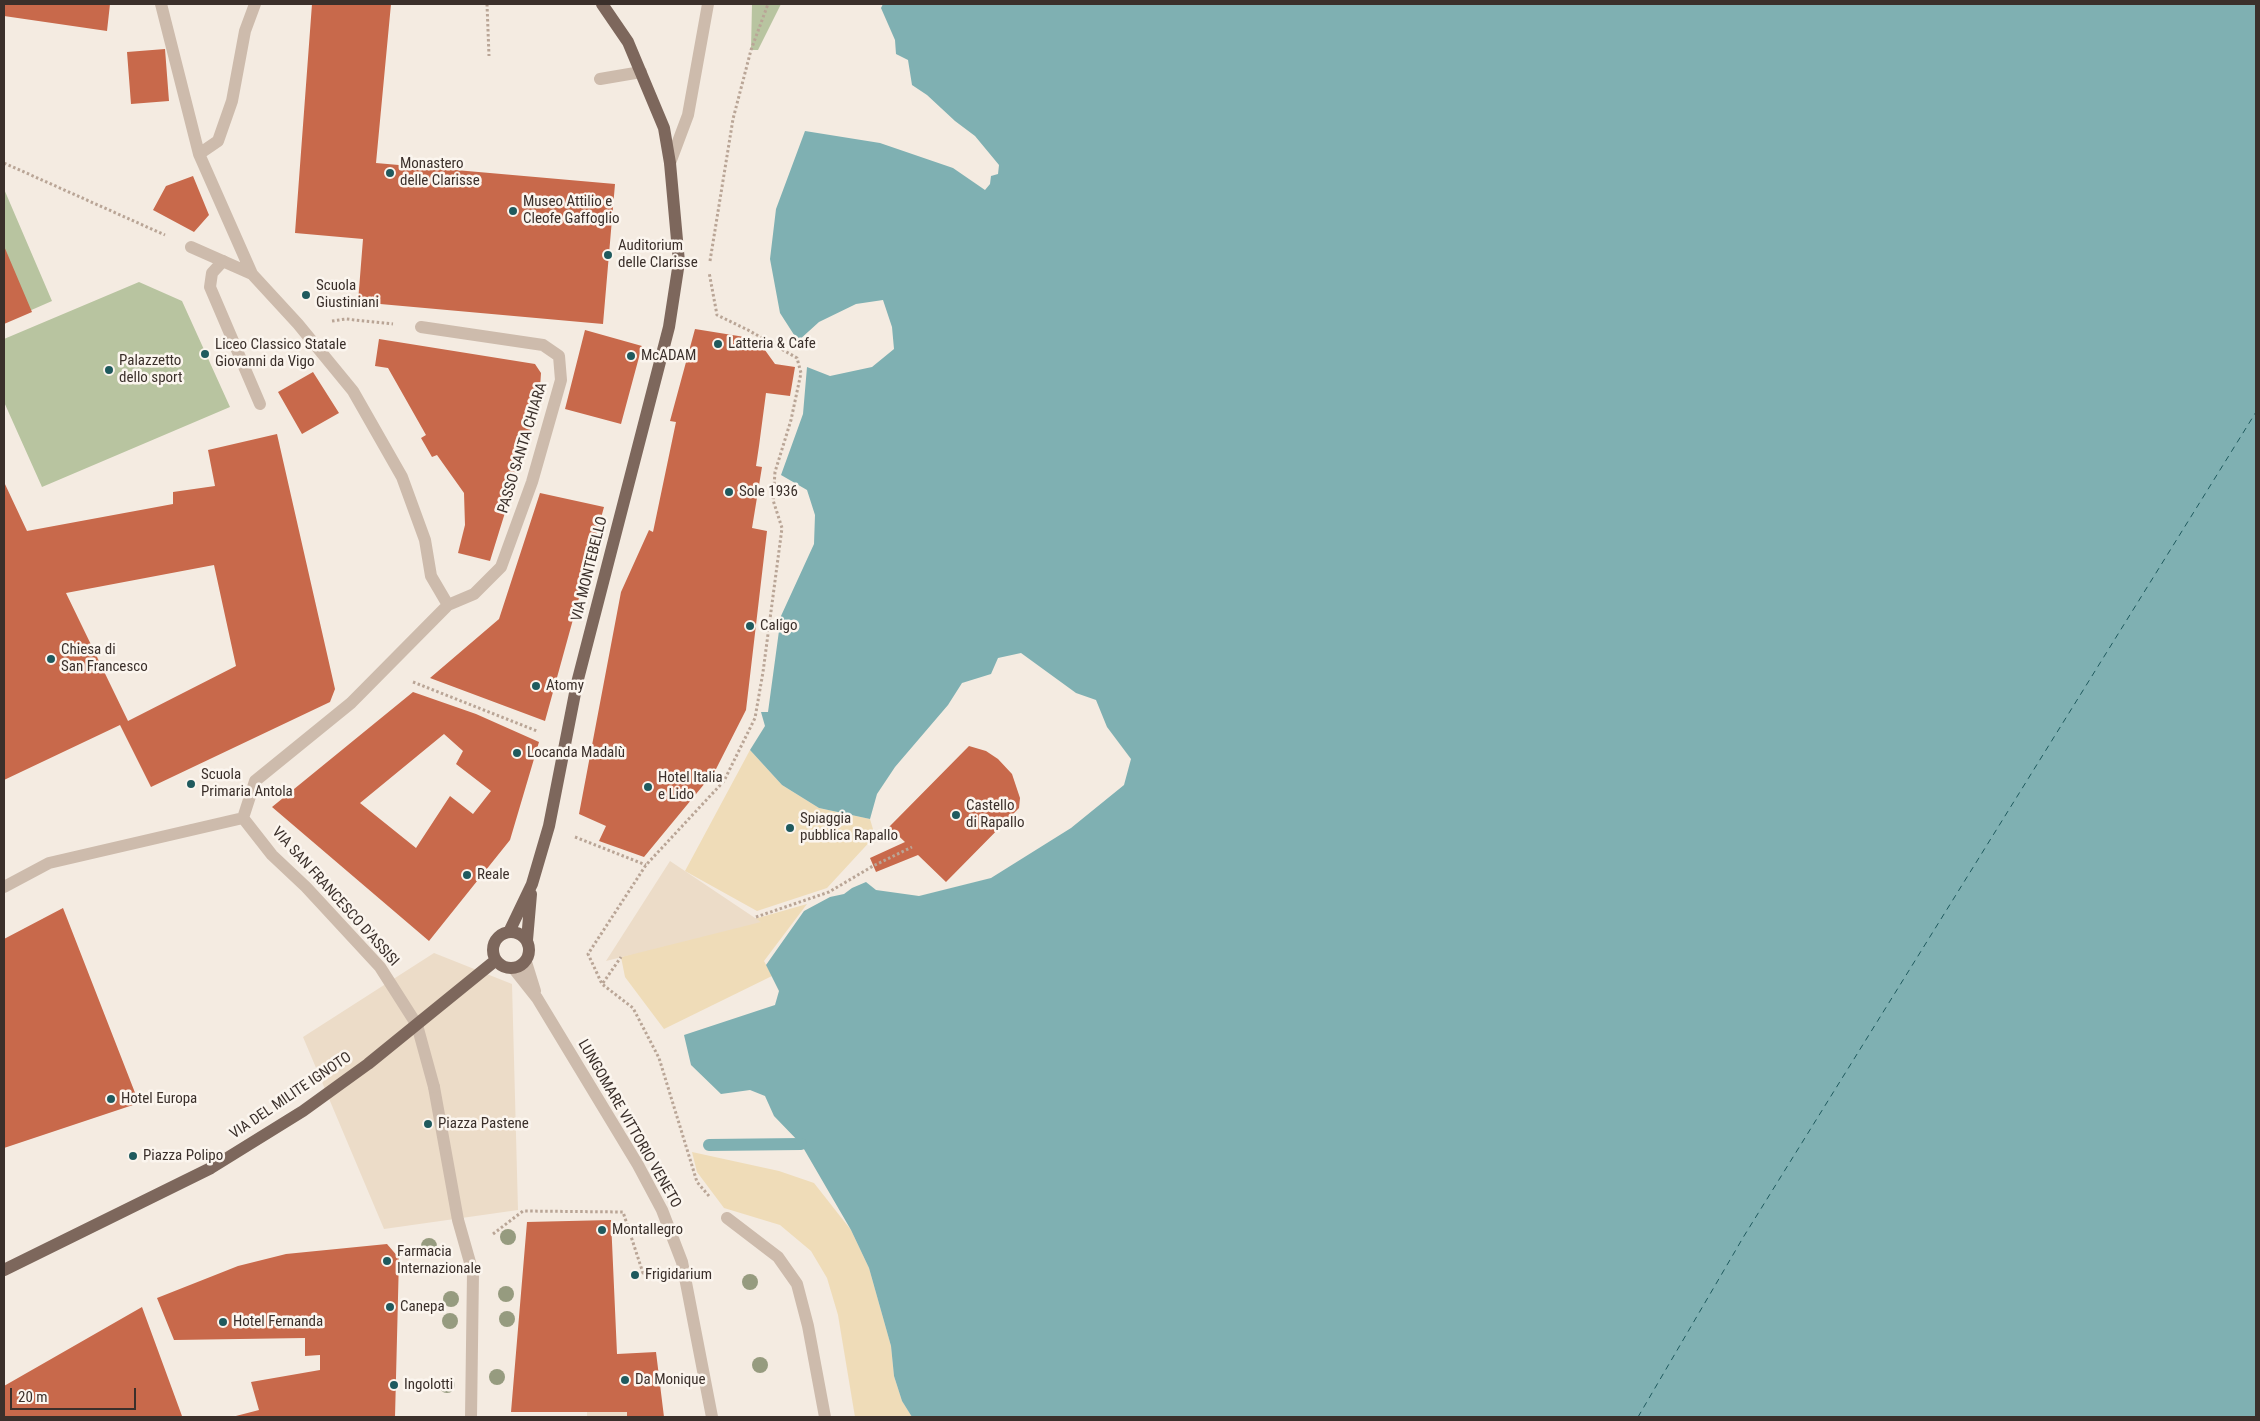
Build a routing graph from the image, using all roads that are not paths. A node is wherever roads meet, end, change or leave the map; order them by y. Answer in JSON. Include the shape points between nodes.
{"nodes":[{"id":1,"x":160,"y":4,"type":"edge"},
{"id":2,"x":256,"y":4,"type":"edge"},
{"id":3,"x":602,"y":4,"type":"edge"},
{"id":4,"x":708,"y":4,"type":"edge"},
{"id":5,"x":641,"y":72,"type":"junction"},
{"id":6,"x":600,"y":79,"type":"dead end"},
{"id":7,"x":200,"y":154,"type":"junction"},
{"id":8,"x":670,"y":163,"type":"junction"},
{"id":9,"x":191,"y":247,"type":"road end"},
{"id":10,"x":223,"y":261,"type":"junction"},
{"id":11,"x":252,"y":274,"type":"junction"},
{"id":12,"x":421,"y":327,"type":"road end"},
{"id":13,"x":260,"y":404,"type":"dead end"},
{"id":14,"x":448,"y":606,"type":"junction"},
{"id":15,"x":243,"y":818,"type":"junction"},
{"id":16,"x":532,"y":884,"type":"junction"},
{"id":17,"x":4,"y":887,"type":"edge"},
{"id":18,"x":509,"y":932,"type":"junction"},
{"id":19,"x":527,"y":940,"type":"junction"},
{"id":20,"x":496,"y":960,"type":"junction"},
{"id":21,"x":526,"y":962,"type":"junction"},
{"id":22,"x":514,"y":969,"type":"junction"},
{"id":23,"x":537,"y":998,"type":"junction"},
{"id":24,"x":417,"y":1025,"type":"junction"},
{"id":25,"x":727,"y":1218,"type":"road end"},
{"id":26,"x":4,"y":1270,"type":"edge"},
{"id":27,"x":471,"y":1417,"type":"edge"},
{"id":28,"x":709,"y":1417,"type":"edge"},
{"id":29,"x":825,"y":1417,"type":"edge"}],
"edges":[{"from":1,"to":7,"type":"street"},
{"from":2,"to":7,"type":"street","via":[[245,31],[232,101],[218,141]]},
{"from":3,"to":5,"type":"main road","name":"VIA MONTEBELLO","via":[[628,42]]},
{"from":4,"to":8,"type":"street","via":[[688,115]]},
{"from":5,"to":6,"type":"street"},
{"from":5,"to":8,"type":"main road","name":"VIA MONTEBELLO","via":[[664,128]]},
{"from":7,"to":11,"type":"street"},
{"from":8,"to":16,"type":"main road","name":"VIA MONTEBELLO","via":[[679,262],[668,327],[577,683],[549,826]]},
{"from":9,"to":10,"type":"street"},
{"from":10,"to":11,"type":"street"},
{"from":10,"to":13,"type":"street","via":[[212,273],[210,287]]},
{"from":11,"to":14,"type":"street","via":[[353,391],[402,477],[425,540],[430,576]]},
{"from":12,"to":14,"type":"street","name":"PASSO SANTA CHIARA","via":[[542,345],[559,356],[560,380],[532,482],[502,567],[474,594]]},
{"from":14,"to":15,"type":"street","via":[[351,702],[255,781]]},
{"from":15,"to":17,"type":"street","via":[[49,863]]},
{"from":15,"to":24,"type":"street","name":"VIA SAN FRANCESCO D'ASSISI","via":[[272,855],[380,967]]},
{"from":16,"to":18,"type":"main road","name":"VIA MONTEBELLO"},
{"from":16,"to":19,"type":"main road","name":"VIA MONTEBELLO"},
{"from":18,"to":19,"type":"main road","via":[[516,932]]},
{"from":18,"to":20,"type":"main road","via":[[496,940],[493,954]]},
{"from":19,"to":21,"type":"main road","via":[[530,954]]},
{"from":20,"to":22,"type":"main road","via":[[500,965]]},
{"from":20,"to":24,"type":"main road","name":"VIA DEL MILITE IGNOTO"},
{"from":21,"to":22,"type":"main road"},
{"from":21,"to":23,"type":"street","name":"LUNGOMARE VITTORIO VENETO"},
{"from":22,"to":23,"type":"street","name":"LUNGOMARE VITTORIO VENETO"},
{"from":23,"to":28,"type":"street","name":"LUNGOMARE VITTORIO VENETO","via":[[662,1210],[682,1262]]},
{"from":24,"to":26,"type":"main road","name":"VIA DEL MILITE IGNOTO","via":[[303,1111],[211,1168]]},
{"from":24,"to":27,"type":"street","name":"VIA SAN FRANCESCO D'ASSISI","via":[[434,1087],[458,1220],[473,1273]]},
{"from":25,"to":29,"type":"street","via":[[778,1257],[797,1284]]}]}
